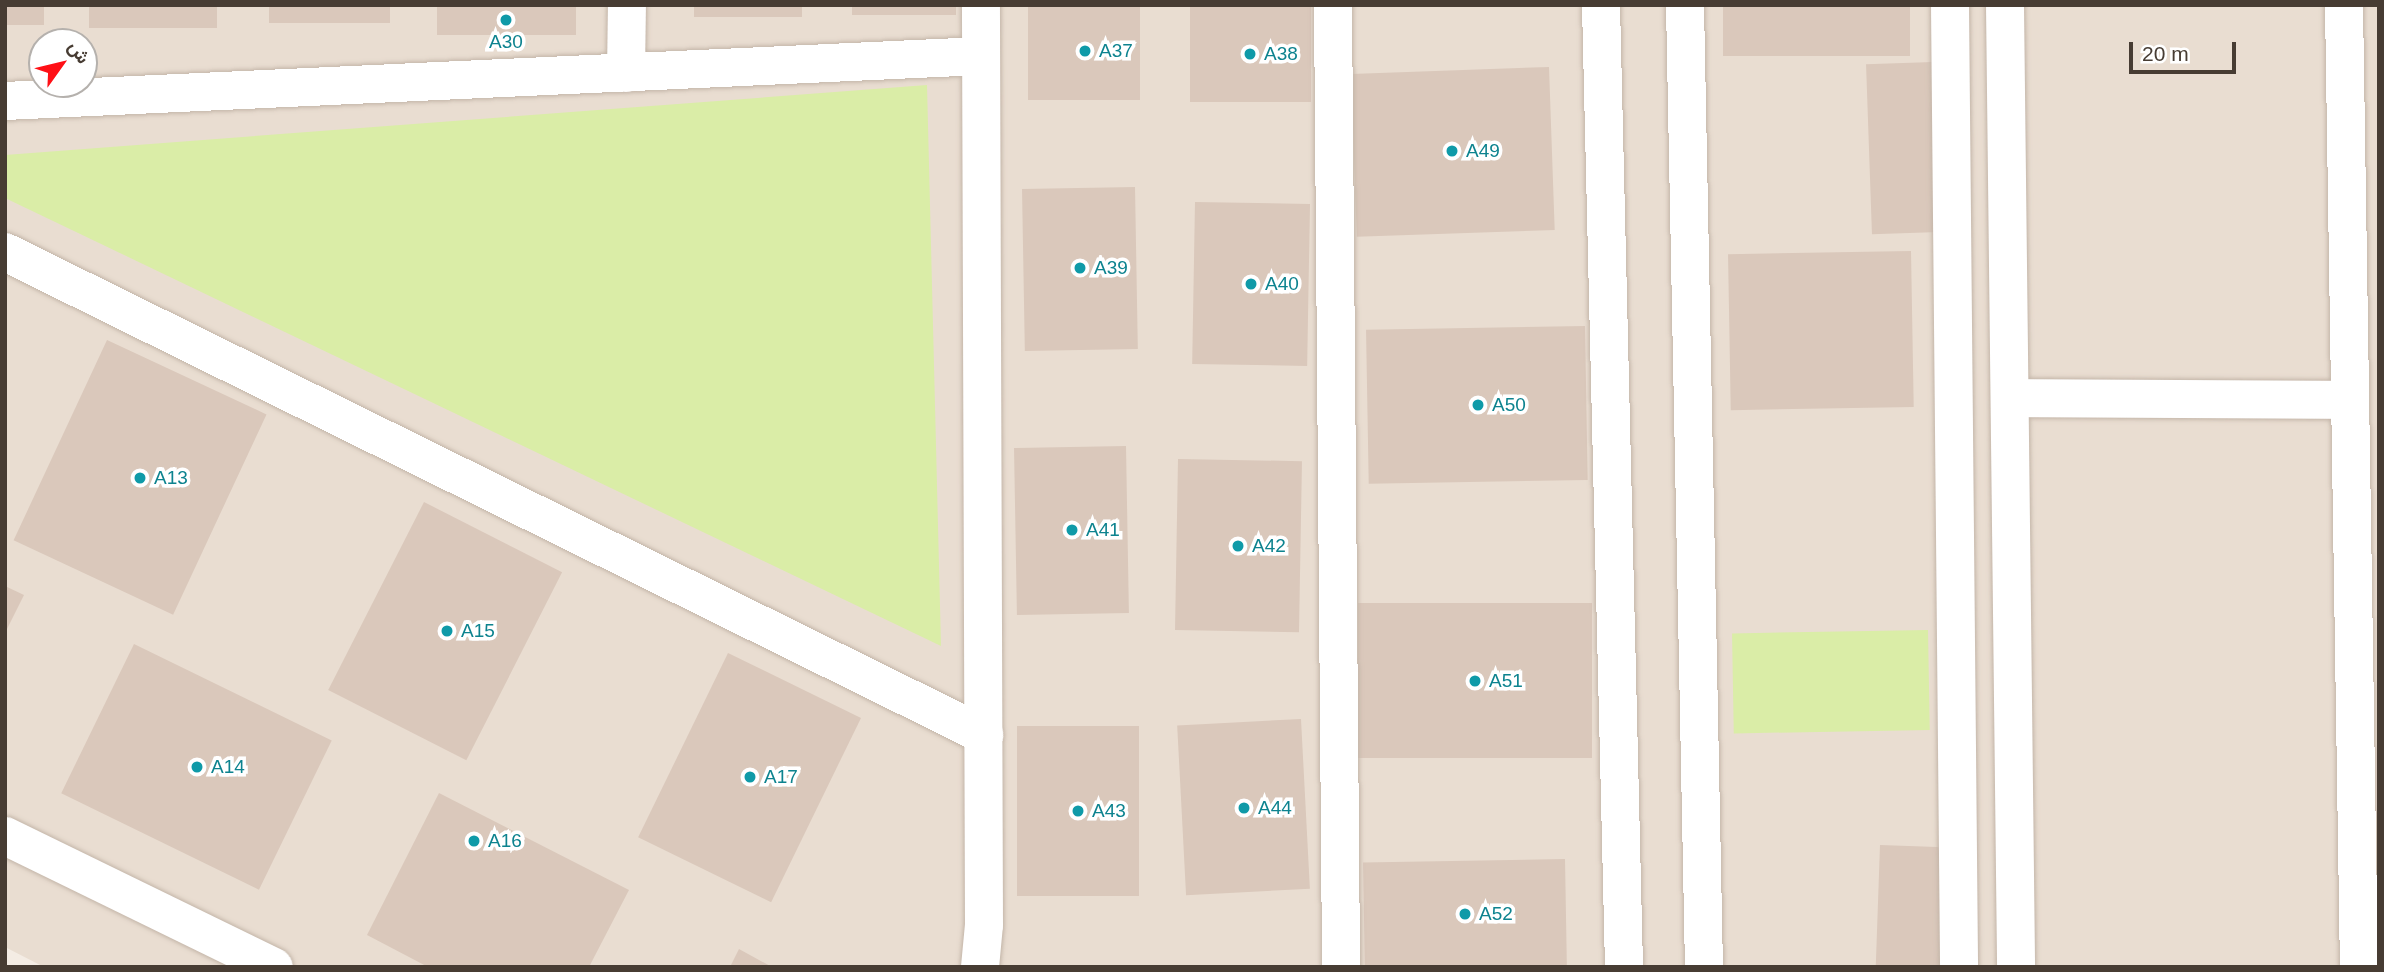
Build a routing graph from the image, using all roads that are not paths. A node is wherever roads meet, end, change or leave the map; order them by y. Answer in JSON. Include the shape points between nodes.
{"nodes":[{"id":1,"x":627,"y":5,"type":"edge"},
{"id":2,"x":981,"y":5,"type":"edge"},
{"id":3,"x":1333,"y":5,"type":"edge"},
{"id":4,"x":1601,"y":5,"type":"edge"},
{"id":5,"x":1685,"y":5,"type":"edge"},
{"id":6,"x":1950,"y":5,"type":"edge"},
{"id":7,"x":2005,"y":5,"type":"edge"},
{"id":8,"x":2344,"y":5,"type":"edge"},
{"id":9,"x":981,"y":56,"type":"junction"},
{"id":10,"x":626,"y":73,"type":"junction"},
{"id":11,"x":5,"y":101,"type":"edge"},
{"id":12,"x":2363,"y":185,"type":"edge"},
{"id":13,"x":5,"y":252,"type":"edge"},
{"id":14,"x":2010,"y":398,"type":"junction"},
{"id":15,"x":2350,"y":400,"type":"junction"},
{"id":16,"x":984,"y":735,"type":"junction"},
{"id":17,"x":2368,"y":823,"type":"edge"},
{"id":18,"x":5,"y":836,"type":"edge"},
{"id":19,"x":274,"y":967,"type":"edge"},
{"id":20,"x":980,"y":967,"type":"edge"},
{"id":21,"x":1341,"y":967,"type":"edge"},
{"id":22,"x":1624,"y":967,"type":"edge"},
{"id":23,"x":1704,"y":967,"type":"edge"},
{"id":24,"x":1959,"y":967,"type":"edge"},
{"id":25,"x":2016,"y":967,"type":"edge"},
{"id":26,"x":2359,"y":967,"type":"edge"}],
"edges":[{"from":1,"to":10,"type":"street"},
{"from":2,"to":9,"type":"street"},
{"from":3,"to":21,"type":"street"},
{"from":4,"to":22,"type":"street"},
{"from":5,"to":23,"type":"street"},
{"from":6,"to":24,"type":"street"},
{"from":7,"to":14,"type":"street"},
{"from":8,"to":12,"type":"street"},
{"from":9,"to":10,"type":"street"},
{"from":9,"to":16,"type":"street"},
{"from":10,"to":11,"type":"street"},
{"from":12,"to":15,"type":"street"},
{"from":13,"to":16,"type":"street"},
{"from":14,"to":15,"type":"street"},
{"from":14,"to":25,"type":"street"},
{"from":15,"to":17,"type":"street"},
{"from":16,"to":20,"type":"street"},
{"from":17,"to":26,"type":"street"},
{"from":18,"to":19,"type":"street"}]}
